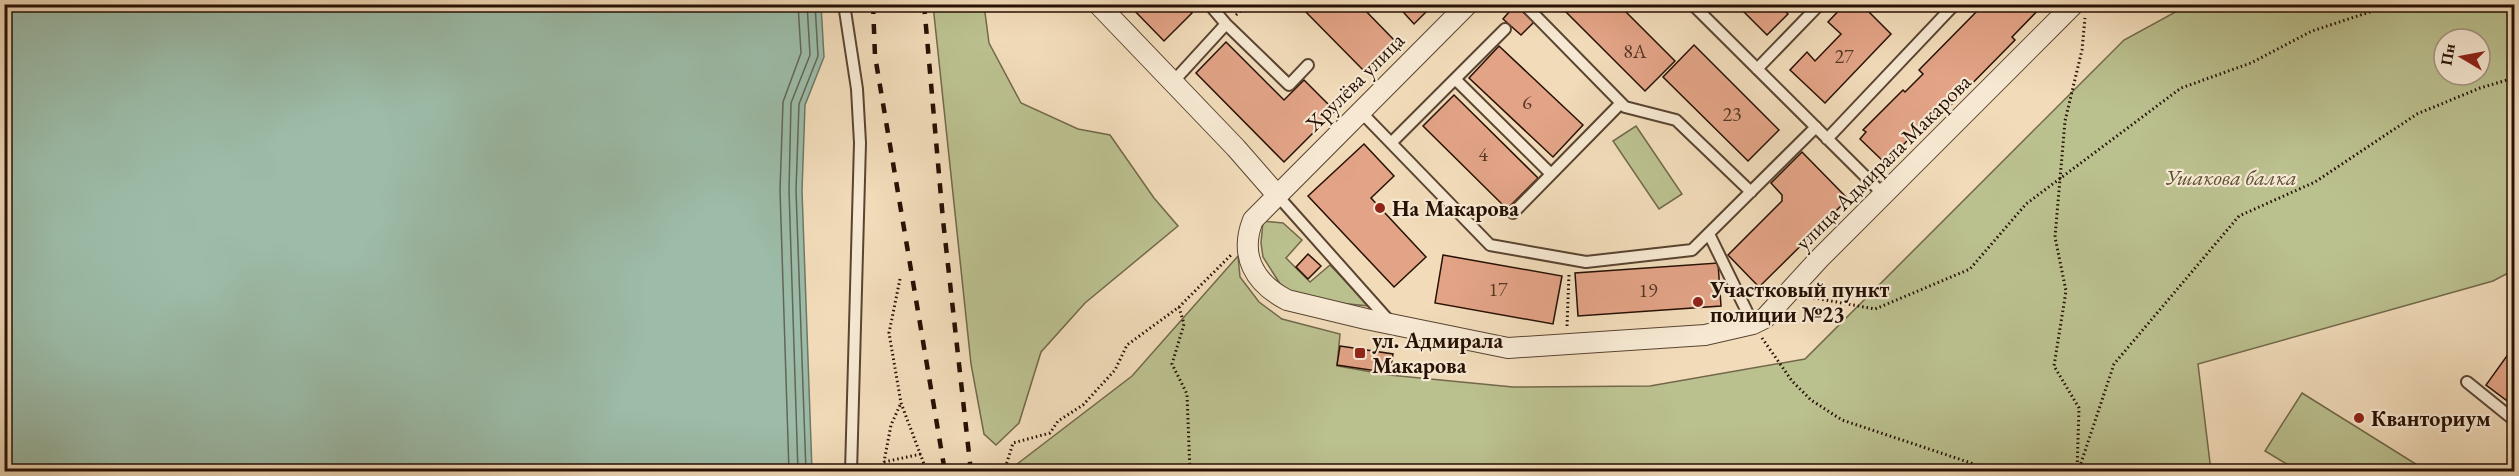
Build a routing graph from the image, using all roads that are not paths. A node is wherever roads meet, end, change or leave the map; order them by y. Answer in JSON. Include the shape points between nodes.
{"nodes":[{"id":1,"x":844,"y":4,"type":"edge"},
{"id":2,"x":1098,"y":4,"type":"edge"},
{"id":3,"x":1209,"y":4,"type":"edge"},
{"id":4,"x":1468,"y":4,"type":"edge"},
{"id":5,"x":1524,"y":4,"type":"edge"},
{"id":6,"x":1689,"y":4,"type":"edge"},
{"id":7,"x":1955,"y":4,"type":"edge"},
{"id":8,"x":1817,"y":6,"type":"edge"},
{"id":9,"x":2080,"y":6,"type":"edge"},
{"id":10,"x":1226,"y":24,"type":"junction"},
{"id":11,"x":1505,"y":29,"type":"dead end"},
{"id":12,"x":1308,"y":65,"type":"dead end"},
{"id":13,"x":1757,"y":69,"type":"junction"},
{"id":14,"x":1455,"y":79,"type":"junction"},
{"id":15,"x":1172,"y":83,"type":"junction"},
{"id":16,"x":1621,"y":103,"type":"junction"},
{"id":17,"x":1360,"y":111,"type":"junction"},
{"id":18,"x":1816,"y":127,"type":"junction"},
{"id":19,"x":1827,"y":138,"type":"junction"},
{"id":20,"x":1391,"y":143,"type":"junction"},
{"id":21,"x":1551,"y":173,"type":"junction"},
{"id":22,"x":1751,"y":192,"type":"junction"},
{"id":23,"x":1277,"y":195,"type":"junction"},
{"id":24,"x":1883,"y":195,"type":"junction"},
{"id":25,"x":1513,"y":213,"type":"dead end"},
{"id":26,"x":1709,"y":234,"type":"junction"},
{"id":27,"x":1753,"y":324,"type":"junction"},
{"id":28,"x":1393,"y":325,"type":"junction"},
{"id":29,"x":2467,"y":382,"type":"dead end"},
{"id":30,"x":2514,"y":420,"type":"edge"},
{"id":31,"x":851,"y":471,"type":"edge"}],
"edges":[{"from":1,"to":31,"type":"lane","via":[[857,89],[860,143]]},
{"from":2,"to":15,"type":"street"},
{"from":3,"to":10,"type":"lane"},
{"from":4,"to":17,"type":"street","name":"Хрулёва улица"},
{"from":5,"to":16,"type":"lane"},
{"from":6,"to":13,"type":"lane"},
{"from":7,"to":19,"type":"lane"},
{"from":8,"to":13,"type":"lane"},
{"from":9,"to":24,"type":"street","name":"улица Адмирала Макарова"},
{"from":10,"to":12,"type":"lane","via":[[1289,85]]},
{"from":10,"to":15,"type":"lane"},
{"from":11,"to":14,"type":"lane"},
{"from":13,"to":18,"type":"lane"},
{"from":14,"to":20,"type":"lane"},
{"from":14,"to":21,"type":"lane"},
{"from":15,"to":23,"type":"street"},
{"from":16,"to":21,"type":"lane"},
{"from":16,"to":22,"type":"lane","via":[[1676,120]]},
{"from":17,"to":20,"type":"lane"},
{"from":17,"to":23,"type":"street","name":"Хрулёва улица"},
{"from":18,"to":19,"type":"lane"},
{"from":18,"to":22,"type":"lane"},
{"from":19,"to":24,"type":"lane"},
{"from":20,"to":26,"type":"lane","via":[[1490,245],[1586,262],[1692,250]]},
{"from":21,"to":25,"type":"lane"},
{"from":22,"to":26,"type":"lane"},
{"from":23,"to":28,"type":"lane"},
{"from":23,"to":28,"type":"street","name":"улица Адмирала Макарова","via":[[1253,220],[1247,255],[1255,272],[1287,300]]},
{"from":24,"to":27,"type":"street","name":"улица Адмирала Макарова","via":[[1765,318]]},
{"from":26,"to":27,"type":"lane"},
{"from":27,"to":28,"type":"street","name":"улица Адмирала Макарова","via":[[1705,335],[1508,348]]},
{"from":29,"to":30,"type":"lane"}]}
